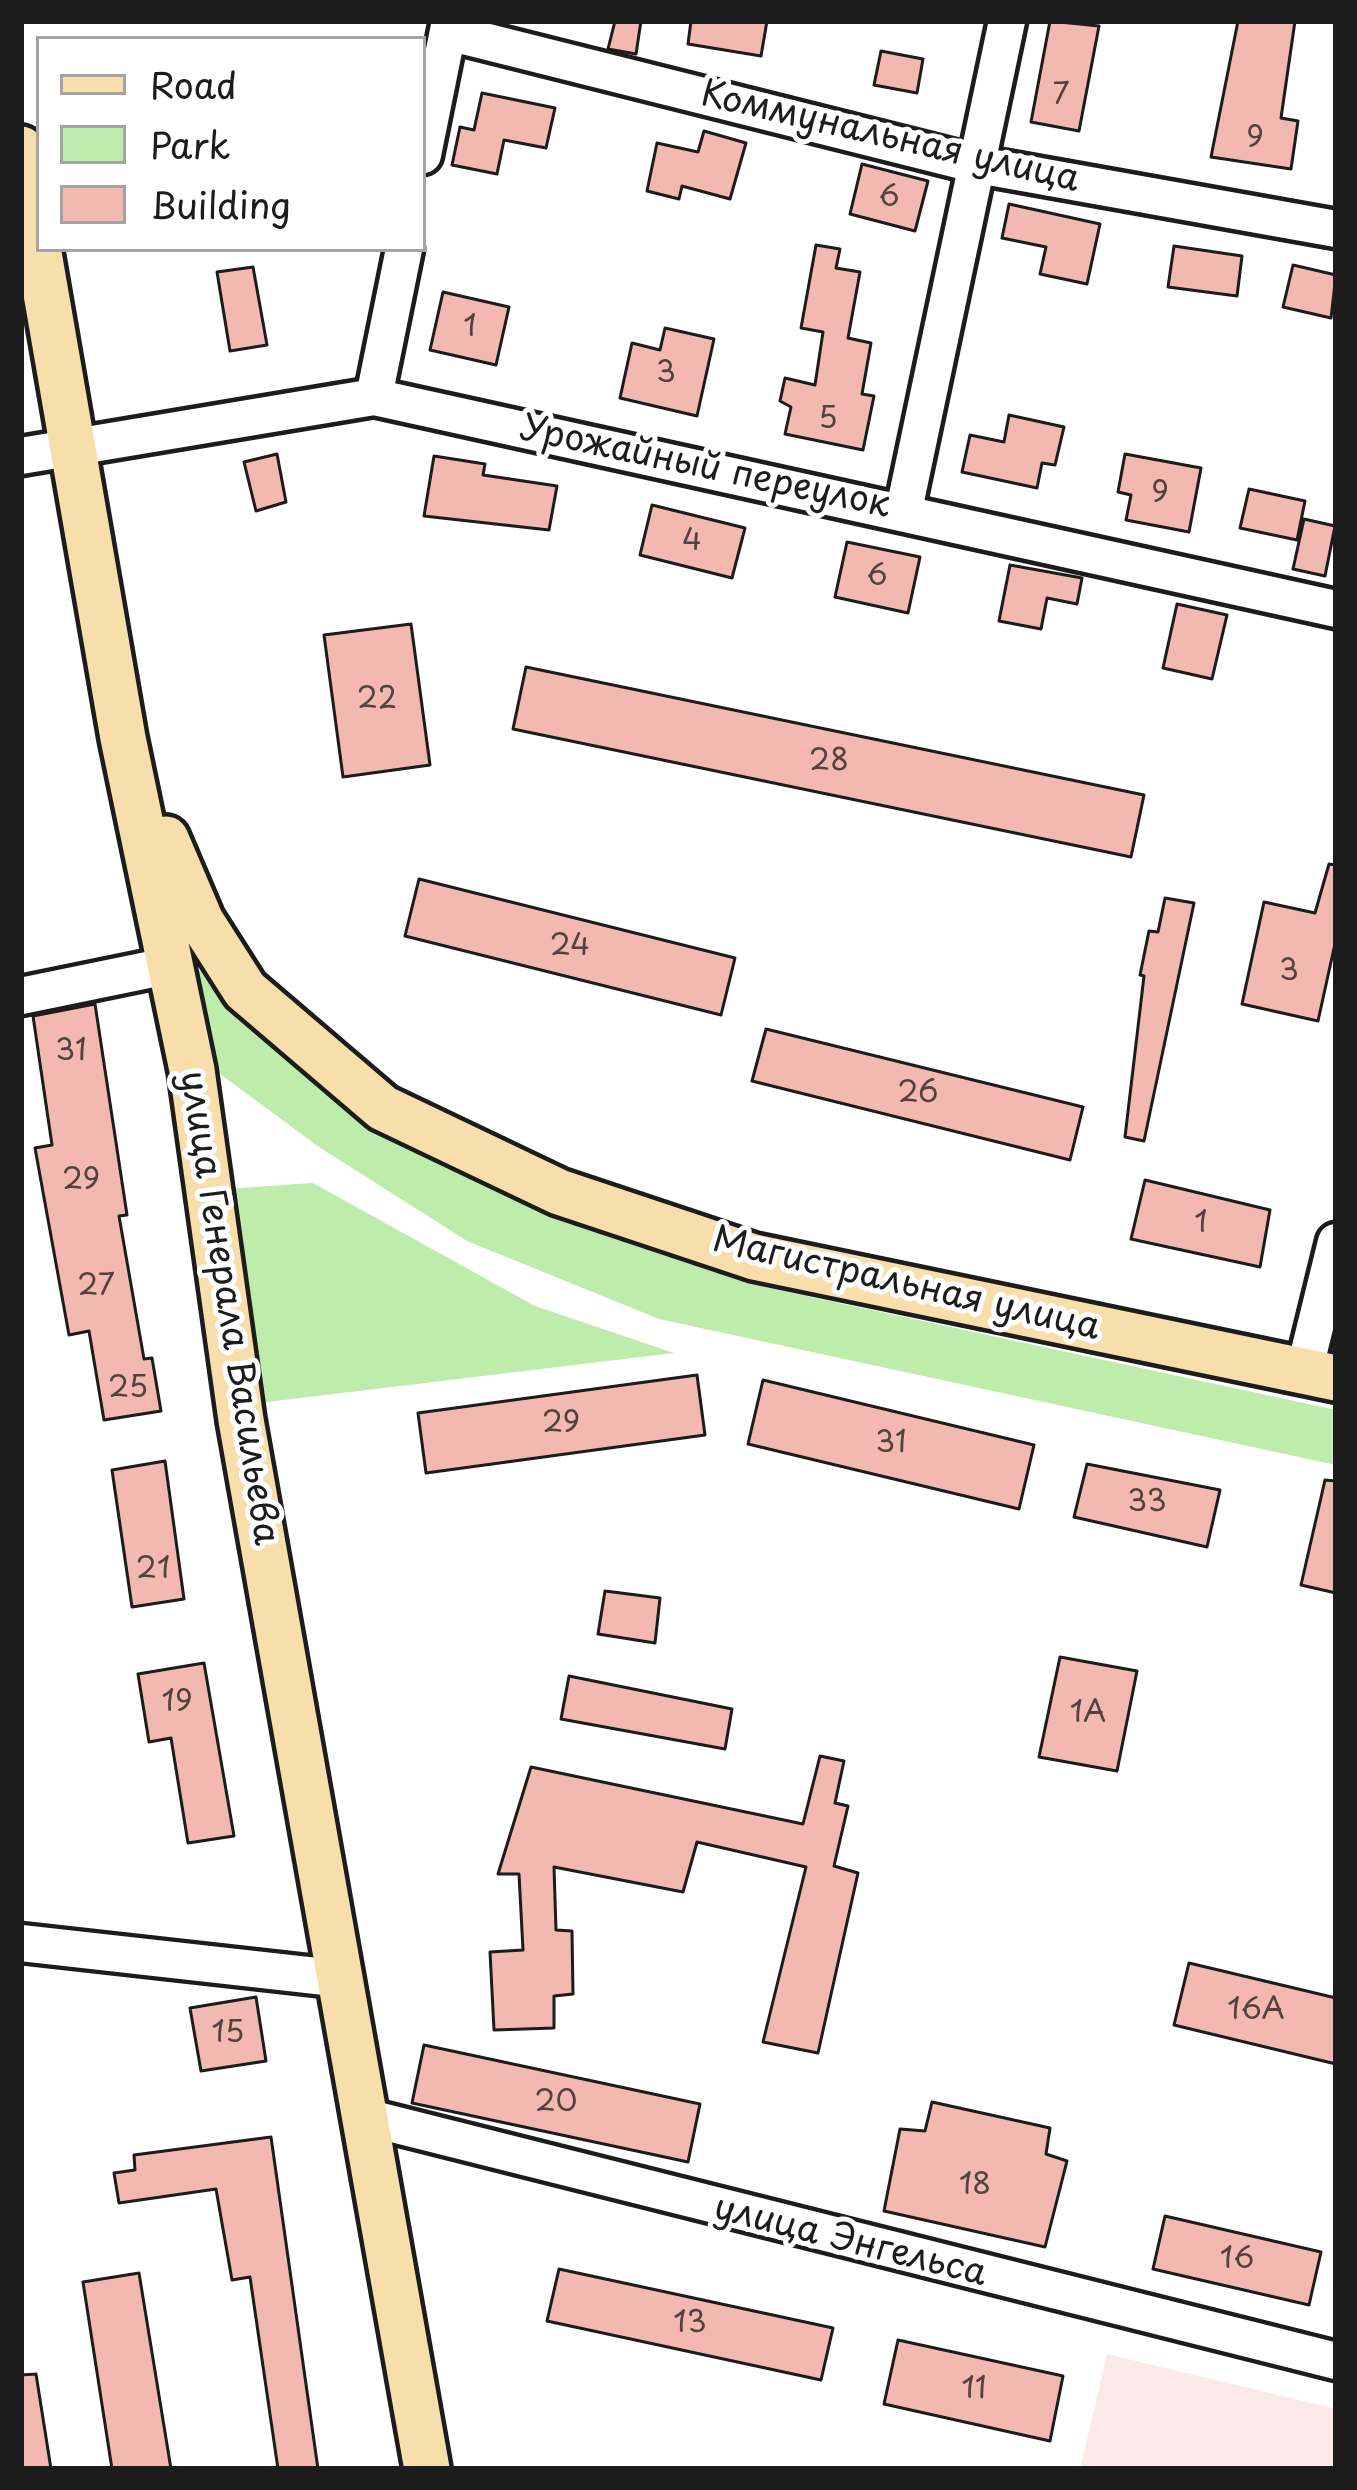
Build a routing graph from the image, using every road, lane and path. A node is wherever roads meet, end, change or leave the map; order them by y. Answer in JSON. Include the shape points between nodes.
{"nodes":[{"id":1,"x":1007,"y":21,"type":"edge"},
{"id":2,"x":449,"y":26,"type":"edge"},
{"id":3,"x":426,"y":140,"type":"edge"},
{"id":4,"x":21,"y":149,"type":"edge"},
{"id":5,"x":978,"y":165,"type":"junction"},
{"id":6,"x":1336,"y":229,"type":"edge"},
{"id":7,"x":36,"y":239,"type":"edge"},
{"id":8,"x":38,"y":252,"type":"edge"},
{"id":9,"x":403,"y":252,"type":"edge"},
{"id":10,"x":374,"y":397,"type":"junction"},
{"id":11,"x":71,"y":448,"type":"junction"},
{"id":12,"x":21,"y":456,"type":"edge"},
{"id":13,"x":904,"y":510,"type":"junction"},
{"id":14,"x":1336,"y":609,"type":"edge"},
{"id":15,"x":123,"y":738,"type":"junction"},
{"id":16,"x":172,"y":965,"type":"junction"},
{"id":17,"x":21,"y":996,"type":"edge"},
{"id":18,"x":1336,"y":1242,"type":"edge"},
{"id":19,"x":1320,"y":1375,"type":"edge"},
{"id":20,"x":21,"y":1943,"type":"edge"},
{"id":21,"x":343,"y":1979,"type":"junction"},
{"id":22,"x":365,"y":2117,"type":"junction"},
{"id":23,"x":1336,"y":2361,"type":"edge"},
{"id":24,"x":427,"y":2469,"type":"edge"}],
"edges":[{"from":1,"to":5,"type":"street"},
{"from":2,"to":3,"type":"street"},
{"from":2,"to":5,"type":"street","name":"Коммунальная улица"},
{"from":4,"to":7,"type":"main road","name":"улица Генерала Васильева"},
{"from":5,"to":6,"type":"street","name":"Коммунальная улица"},
{"from":5,"to":13,"type":"street"},
{"from":8,"to":11,"type":"main road","name":"улица Генерала Васильева"},
{"from":9,"to":10,"type":"street"},
{"from":10,"to":11,"type":"street","name":"Урожайный переулок"},
{"from":10,"to":13,"type":"street","name":"Урожайный переулок"},
{"from":11,"to":12,"type":"street","name":"Урожайный переулок"},
{"from":11,"to":15,"type":"main road","name":"улица Генерала Васильева"},
{"from":13,"to":14,"type":"street","name":"Урожайный переулок"},
{"from":15,"to":16,"type":"main road","name":"улица Генерала Васильева"},
{"from":15,"to":19,"type":"main road","name":"Магистральная улица","via":[[201,921],[245,990],[383,1108],[559,1192],[754,1256]]},
{"from":16,"to":17,"type":"street"},
{"from":16,"to":21,"type":"main road","name":"улица Генерала Васильева","via":[[241,1420]]},
{"from":18,"to":19,"type":"street"},
{"from":20,"to":21,"type":"street"},
{"from":21,"to":22,"type":"main road","name":"улица Генерала Васильева"},
{"from":22,"to":23,"type":"street","name":"улица Энгельса"},
{"from":22,"to":24,"type":"main road","name":"улица Генерала Васильева"}]}
